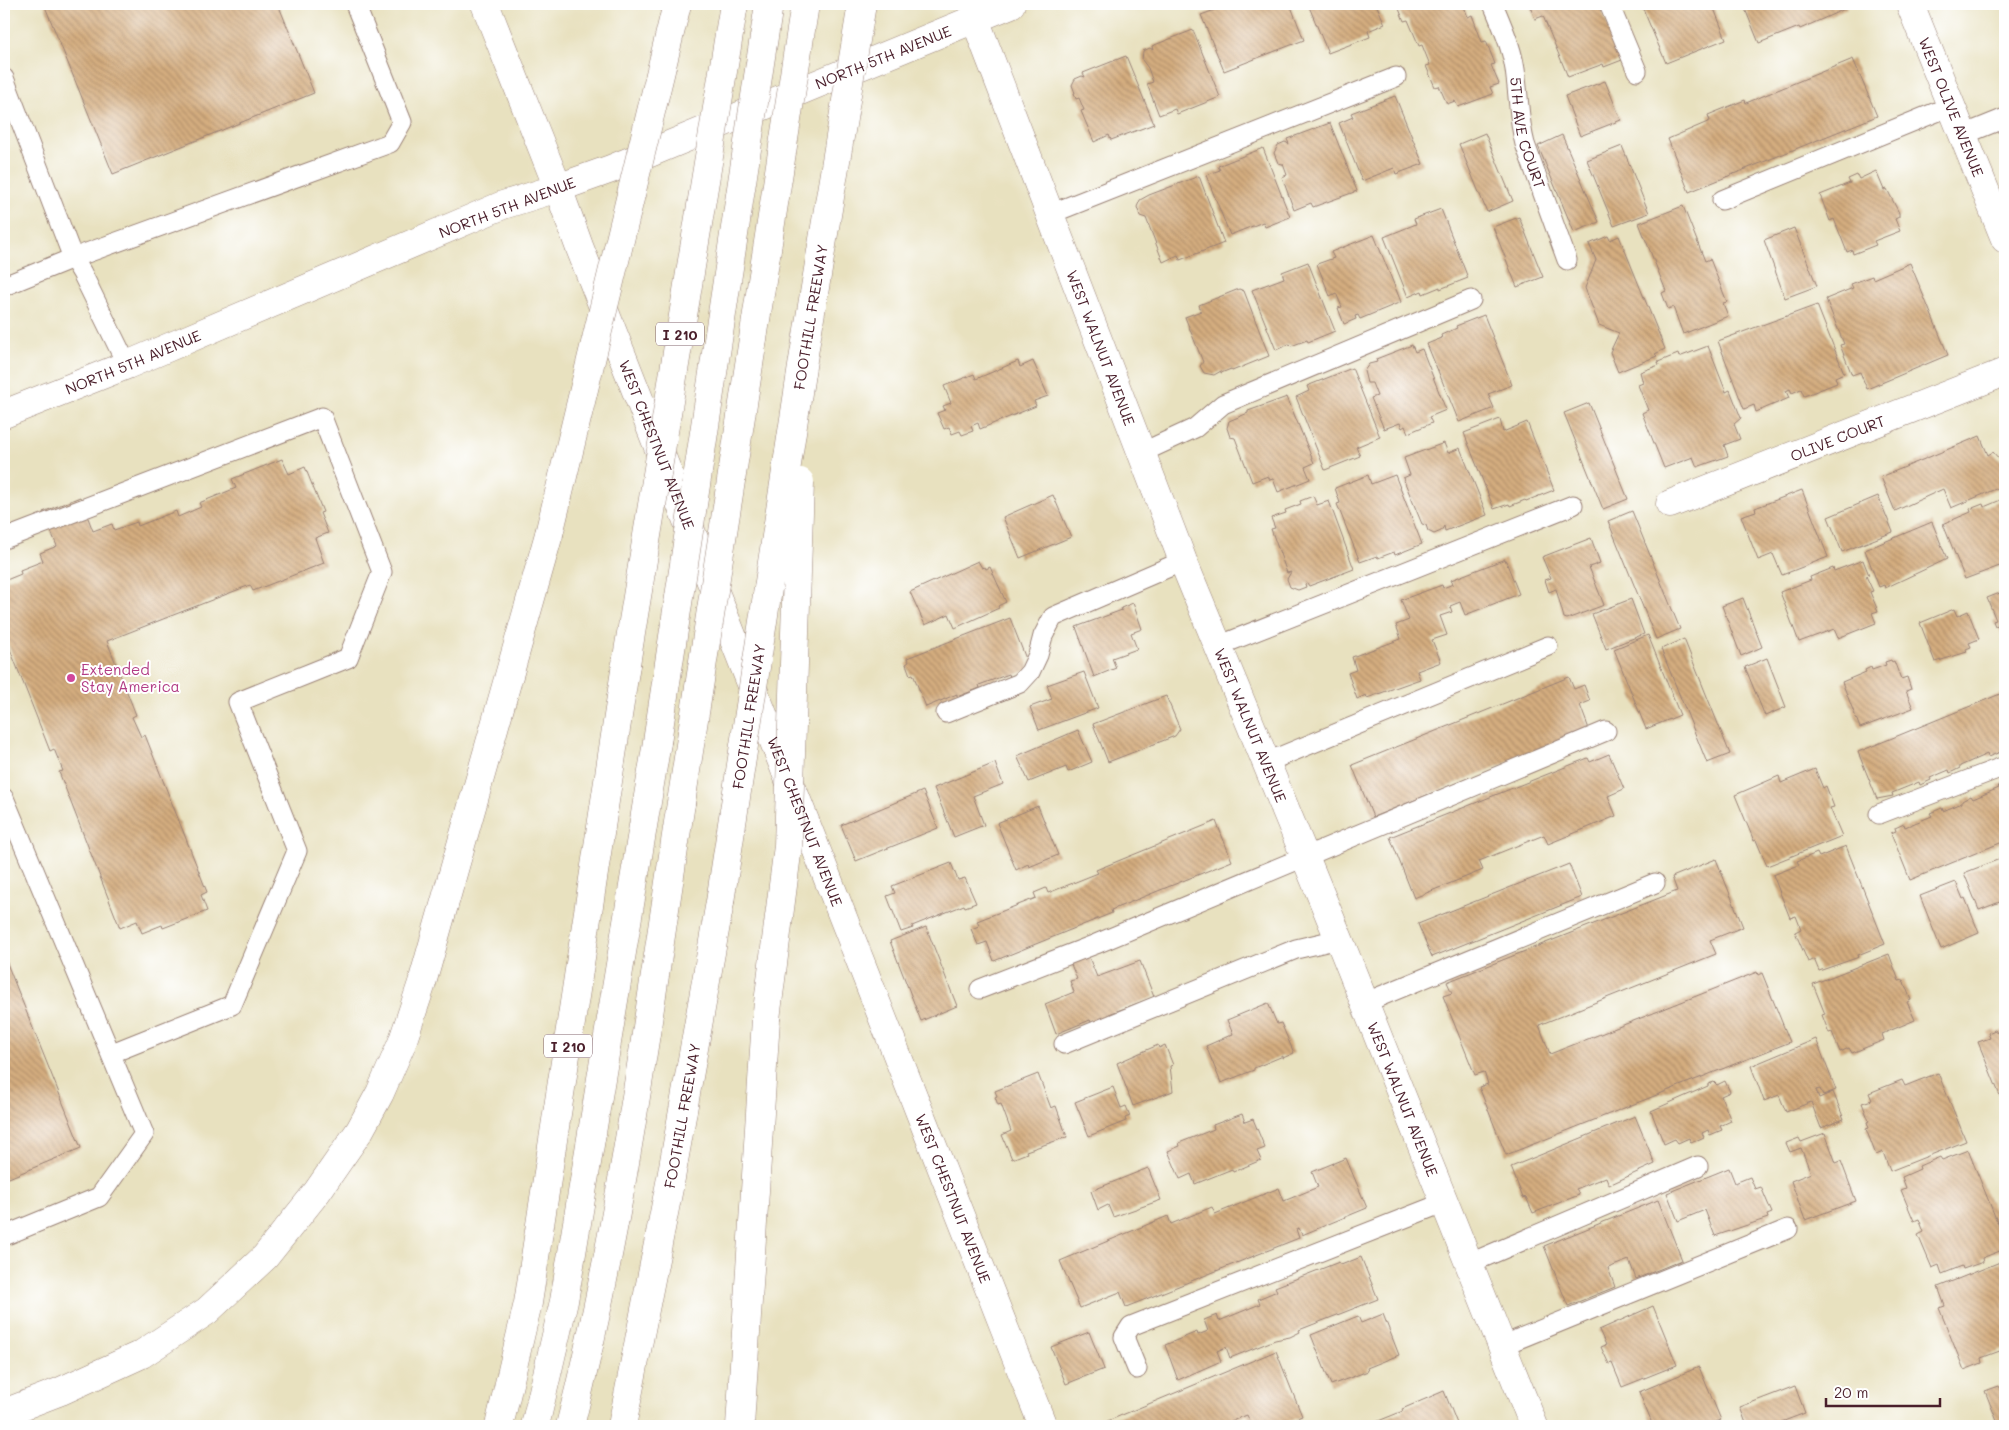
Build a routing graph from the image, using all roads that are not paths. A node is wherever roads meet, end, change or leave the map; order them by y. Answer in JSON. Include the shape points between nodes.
{"nodes":[{"id":1,"x":356,"y":4,"type":"edge"},
{"id":2,"x":485,"y":4,"type":"edge"},
{"id":3,"x":677,"y":4,"type":"edge"},
{"id":4,"x":734,"y":4,"type":"edge"},
{"id":5,"x":769,"y":4,"type":"edge"},
{"id":6,"x":805,"y":4,"type":"edge"},
{"id":7,"x":862,"y":4,"type":"edge"},
{"id":8,"x":1012,"y":4,"type":"edge"},
{"id":9,"x":1493,"y":4,"type":"edge"},
{"id":10,"x":1609,"y":4,"type":"edge"},
{"id":11,"x":1910,"y":4,"type":"edge"},
{"id":12,"x":975,"y":19,"type":"junction"},
{"id":13,"x":1637,"y":71,"type":"dead end"},
{"id":14,"x":1396,"y":77,"type":"dead end"},
{"id":15,"x":4,"y":78,"type":"edge"},
{"id":16,"x":1950,"y":106,"type":"junction"},
{"id":17,"x":2005,"y":118,"type":"edge"},
{"id":18,"x":1963,"y":135,"type":"junction"},
{"id":19,"x":558,"y":188,"type":"junction"},
{"id":20,"x":1722,"y":200,"type":"dead end"},
{"id":21,"x":1050,"y":214,"type":"junction"},
{"id":22,"x":2005,"y":239,"type":"edge"},
{"id":23,"x":73,"y":258,"type":"junction"},
{"id":24,"x":1567,"y":260,"type":"dead end"},
{"id":25,"x":4,"y":286,"type":"edge"},
{"id":26,"x":1471,"y":300,"type":"dead end"},
{"id":27,"x":803,"y":360,"type":"junction"},
{"id":28,"x":127,"y":365,"type":"junction"},
{"id":29,"x":2005,"y":372,"type":"edge"},
{"id":30,"x":4,"y":414,"type":"edge"},
{"id":31,"x":1142,"y":453,"type":"junction"},
{"id":32,"x":1670,"y":504,"type":"dead end"},
{"id":33,"x":1574,"y":505,"type":"dead end"},
{"id":34,"x":4,"y":539,"type":"edge"},
{"id":35,"x":1183,"y":561,"type":"junction"},
{"id":36,"x":1218,"y":646,"type":"junction"},
{"id":37,"x":1548,"y":646,"type":"dead end"},
{"id":38,"x":946,"y":713,"type":"dead end"},
{"id":39,"x":1606,"y":731,"type":"dead end"},
{"id":40,"x":1267,"y":762,"type":"junction"},
{"id":41,"x":2005,"y":766,"type":"edge"},
{"id":42,"x":4,"y":798,"type":"edge"},
{"id":43,"x":1879,"y":814,"type":"dead end"},
{"id":44,"x":1304,"y":856,"type":"junction"},
{"id":45,"x":1655,"y":882,"type":"dead end"},
{"id":46,"x":1339,"y":939,"type":"junction"},
{"id":47,"x":980,"y":989,"type":"dead end"},
{"id":48,"x":1364,"y":1003,"type":"junction"},
{"id":49,"x":1064,"y":1044,"type":"dead end"},
{"id":50,"x":112,"y":1053,"type":"junction"},
{"id":51,"x":1698,"y":1166,"type":"dead end"},
{"id":52,"x":1443,"y":1203,"type":"junction"},
{"id":53,"x":1788,"y":1229,"type":"dead end"},
{"id":54,"x":4,"y":1236,"type":"edge"},
{"id":55,"x":1468,"y":1264,"type":"junction"},
{"id":56,"x":1501,"y":1346,"type":"junction"},
{"id":57,"x":1137,"y":1369,"type":"dead end"},
{"id":58,"x":4,"y":1413,"type":"edge"},
{"id":59,"x":499,"y":1426,"type":"edge"},
{"id":60,"x":535,"y":1426,"type":"edge"},
{"id":61,"x":570,"y":1426,"type":"edge"},
{"id":62,"x":622,"y":1426,"type":"edge"},
{"id":63,"x":740,"y":1426,"type":"edge"},
{"id":64,"x":1043,"y":1426,"type":"edge"},
{"id":65,"x":1534,"y":1426,"type":"edge"}],
"edges":[{"from":1,"to":23,"type":"lane","via":[[402,122],[390,143]]},
{"from":2,"to":19,"type":"main road","name":"WEST CHESTNUT AVENUE"},
{"from":3,"to":58,"type":"main road","bridge":true,"via":[[549,534],[422,983],[402,1043],[380,1093],[360,1130],[317,1192],[265,1257],[207,1311],[142,1354]]},
{"from":4,"to":59,"type":"main road","number":"I 210","bridge":true,"via":[[626,664],[528,1303]]},
{"from":5,"to":60,"type":"main road","bridge":true,"via":[[657,742],[564,1301]]},
{"from":6,"to":61,"type":"main road","bridge":true,"via":[[625,1166],[587,1360]]},
{"from":7,"to":27,"type":"main road","name":"FOOTHILL FREEWAY","bridge":true},
{"from":8,"to":12,"type":"main road","name":"NORTH 5TH AVENUE"},
{"from":9,"to":24,"type":"lane","name":"5TH AVE COURT","via":[[1511,53],[1525,144]]},
{"from":10,"to":13,"type":"lane"},
{"from":11,"to":16,"type":"main road","name":"WEST OLIVE AVENUE"},
{"from":12,"to":19,"type":"main road","name":"NORTH 5TH AVENUE"},
{"from":12,"to":21,"type":"main road","name":"WEST WALNUT AVENUE"},
{"from":14,"to":21,"type":"lane"},
{"from":15,"to":23,"type":"lane"},
{"from":16,"to":18,"type":"main road","name":"WEST OLIVE AVENUE"},
{"from":16,"to":20,"type":"lane"},
{"from":17,"to":18,"type":"lane"},
{"from":18,"to":22,"type":"main road","name":"WEST OLIVE AVENUE"},
{"from":19,"to":28,"type":"main road","name":"NORTH 5TH AVENUE","via":[[503,205]]},
{"from":19,"to":64,"type":"main road","name":"WEST CHESTNUT AVENUE"},
{"from":21,"to":31,"type":"main road","name":"WEST WALNUT AVENUE"},
{"from":23,"to":25,"type":"lane"},
{"from":23,"to":28,"type":"lane"},
{"from":26,"to":31,"type":"lane","via":[[1223,404],[1195,428]]},
{"from":27,"to":62,"type":"main road","name":"FOOTHILL FREEWAY","bridge":true,"via":[[720,902],[672,1178]]},
{"from":27,"to":63,"type":"main road","bridge":true,"via":[[788,846],[766,1019]]},
{"from":28,"to":30,"type":"main road","name":"NORTH 5TH AVENUE"},
{"from":29,"to":32,"type":"main road","name":"OLIVE COURT"},
{"from":31,"to":35,"type":"main road","name":"WEST WALNUT AVENUE"},
{"from":33,"to":36,"type":"lane"},
{"from":34,"to":50,"type":"lane","via":[[322,416],[382,572],[348,658],[238,702],[297,851],[232,1005]]},
{"from":35,"to":36,"type":"main road","name":"WEST WALNUT AVENUE"},
{"from":35,"to":38,"type":"lane","via":[[1053,617],[1030,672],[1020,683]]},
{"from":36,"to":40,"type":"main road","name":"WEST WALNUT AVENUE"},
{"from":37,"to":40,"type":"lane"},
{"from":39,"to":44,"type":"lane"},
{"from":40,"to":44,"type":"main road","name":"WEST WALNUT AVENUE"},
{"from":41,"to":43,"type":"lane"},
{"from":42,"to":50,"type":"lane"},
{"from":44,"to":46,"type":"main road","name":"WEST WALNUT AVENUE"},
{"from":44,"to":47,"type":"lane"},
{"from":45,"to":48,"type":"lane"},
{"from":46,"to":48,"type":"main road","name":"WEST WALNUT AVENUE"},
{"from":46,"to":49,"type":"lane","via":[[1296,949]]},
{"from":48,"to":52,"type":"main road","name":"WEST WALNUT AVENUE"},
{"from":50,"to":54,"type":"lane","via":[[144,1134],[100,1197]]},
{"from":51,"to":55,"type":"lane"},
{"from":52,"to":55,"type":"main road","name":"WEST WALNUT AVENUE"},
{"from":52,"to":57,"type":"lane","via":[[1131,1326],[1124,1337]]},
{"from":53,"to":56,"type":"lane"},
{"from":55,"to":56,"type":"main road","name":"WEST WALNUT AVENUE"},
{"from":56,"to":65,"type":"main road","name":"WEST WALNUT AVENUE"}]}
